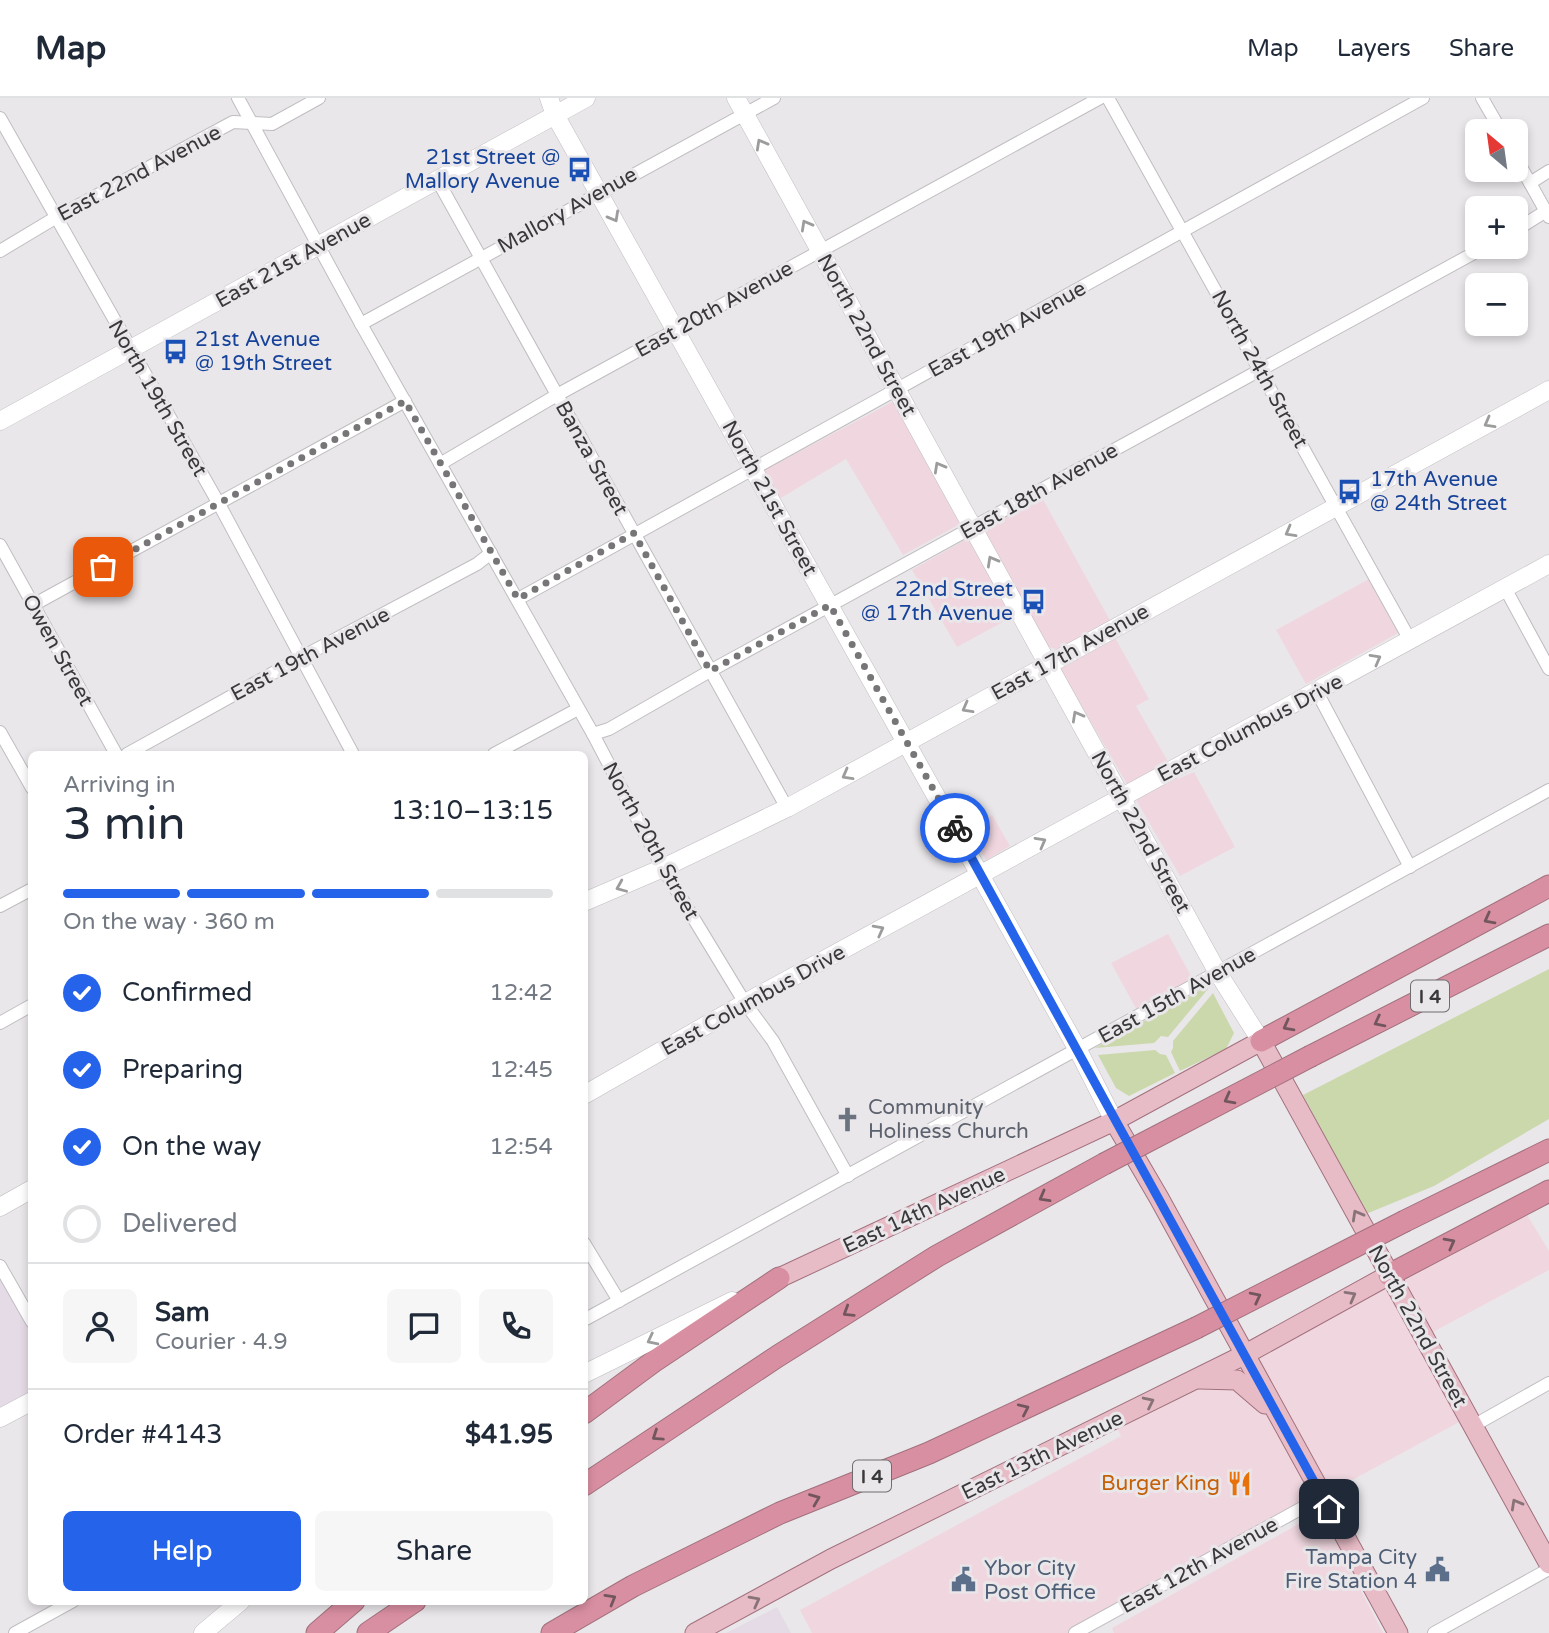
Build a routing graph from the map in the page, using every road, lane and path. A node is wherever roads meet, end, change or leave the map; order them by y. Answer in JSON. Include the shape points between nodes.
{"nodes":[{"id":1,"x":238,"y":98,"type":"edge"},
{"id":2,"x":319,"y":98,"type":"edge"},
{"id":3,"x":549,"y":98,"type":"edge"},
{"id":4,"x":586,"y":98,"type":"edge"},
{"id":5,"x":736,"y":98,"type":"edge"},
{"id":6,"x":774,"y":98,"type":"edge"},
{"id":7,"x":1100,"y":98,"type":"edge"},
{"id":8,"x":1108,"y":98,"type":"edge"},
{"id":9,"x":1423,"y":98,"type":"edge"},
{"id":10,"x":1482,"y":98,"type":"edge"},
{"id":11,"x":745,"y":114,"type":"junction"},
{"id":12,"x":555,"y":115,"type":"junction"},
{"id":13,"x":0,"y":118,"type":"edge"},
{"id":14,"x":1494,"y":119,"type":"edge"},
{"id":15,"x":251,"y":123,"type":"junction"},
{"id":16,"x":1549,"y":171,"type":"edge"},
{"id":17,"x":1528,"y":179,"type":"edge"},
{"id":18,"x":438,"y":181,"type":"junction"},
{"id":19,"x":1530,"y":183,"type":"junction"},
{"id":20,"x":600,"y":192,"type":"junction"},
{"id":21,"x":1547,"y":214,"type":"edge"},
{"id":22,"x":55,"y":218,"type":"junction"},
{"id":23,"x":1528,"y":224,"type":"edge"},
{"id":24,"x":1184,"y":232,"type":"junction"},
{"id":25,"x":319,"y":246,"type":"junction"},
{"id":26,"x":0,"y":251,"type":"edge"},
{"id":27,"x":820,"y":251,"type":"junction"},
{"id":28,"x":480,"y":257,"type":"junction"},
{"id":29,"x":1465,"y":258,"type":"edge"},
{"id":30,"x":361,"y":324,"type":"junction"},
{"id":31,"x":676,"y":330,"type":"junction"},
{"id":32,"x":131,"y":349,"type":"junction"},
{"id":33,"x":1260,"y":370,"type":"junction"},
{"id":34,"x":897,"y":390,"type":"junction"},
{"id":35,"x":1549,"y":390,"type":"edge"},
{"id":36,"x":557,"y":396,"type":"junction"},
{"id":37,"x":405,"y":401,"type":"junction"},
{"id":38,"x":0,"y":421,"type":"edge"},
{"id":39,"x":440,"y":464,"type":"junction"},
{"id":40,"x":753,"y":467,"type":"junction"},
{"id":41,"x":219,"y":504,"type":"junction"},
{"id":42,"x":1336,"y":507,"type":"junction"},
{"id":43,"x":973,"y":526,"type":"junction"},
{"id":44,"x":634,"y":533,"type":"junction"},
{"id":45,"x":0,"y":545,"type":"edge"},
{"id":46,"x":491,"y":553,"type":"junction"},
{"id":47,"x":1549,"y":564,"type":"edge"},
{"id":48,"x":1505,"y":589,"type":"junction"},
{"id":49,"x":518,"y":599,"type":"junction"},
{"id":50,"x":33,"y":605,"type":"junction"},
{"id":51,"x":830,"y":605,"type":"junction"},
{"id":52,"x":1410,"y":640,"type":"junction"},
{"id":53,"x":302,"y":657,"type":"junction"},
{"id":54,"x":1048,"y":663,"type":"junction"},
{"id":55,"x":1549,"y":669,"type":"edge"},
{"id":56,"x":710,"y":671,"type":"junction"},
{"id":57,"x":1317,"y":692,"type":"junction"},
{"id":58,"x":578,"y":709,"type":"junction"},
{"id":59,"x":0,"y":732,"type":"edge"},
{"id":60,"x":593,"y":734,"type":"junction"},
{"id":61,"x":906,"y":741,"type":"junction"},
{"id":62,"x":114,"y":751,"type":"edge"},
{"id":63,"x":132,"y":751,"type":"edge"},
{"id":64,"x":351,"y":751,"type":"edge"},
{"id":65,"x":500,"y":751,"type":"edge"},
{"id":66,"x":28,"y":781,"type":"edge"},
{"id":67,"x":1549,"y":790,"type":"edge"},
{"id":68,"x":1122,"y":797,"type":"junction"},
{"id":69,"x":787,"y":808,"type":"junction"},
{"id":70,"x":1410,"y":867,"type":"junction"},
{"id":71,"x":663,"y":868,"type":"junction"},
{"id":72,"x":981,"y":876,"type":"junction"},
{"id":73,"x":1549,"y":886,"type":"edge"},
{"id":74,"x":28,"y":891,"type":"edge"},
{"id":75,"x":588,"y":900,"type":"edge"},
{"id":76,"x":0,"y":906,"type":"edge"},
{"id":77,"x":1549,"y":935,"type":"edge"},
{"id":78,"x":1218,"y":973,"type":"junction"},
{"id":79,"x":745,"y":1003,"type":"junction"},
{"id":80,"x":28,"y":1007,"type":"edge"},
{"id":81,"x":0,"y":1023,"type":"edge"},
{"id":82,"x":1261,"y":1041,"type":"junction"},
{"id":83,"x":1078,"y":1050,"type":"junction"},
{"id":84,"x":588,"y":1093,"type":"edge"},
{"id":85,"x":1114,"y":1121,"type":"junction"},
{"id":86,"x":1549,"y":1140,"type":"edge"},
{"id":87,"x":1549,"y":1150,"type":"edge"},
{"id":88,"x":848,"y":1176,"type":"junction"},
{"id":89,"x":28,"y":1191,"type":"edge"},
{"id":90,"x":1549,"y":1191,"type":"edge"},
{"id":91,"x":1455,"y":1196,"type":"junction"},
{"id":92,"x":0,"y":1207,"type":"edge"},
{"id":93,"x":588,"y":1250,"type":"edge"},
{"id":94,"x":0,"y":1266,"type":"edge"},
{"id":95,"x":1390,"y":1275,"type":"junction"},
{"id":96,"x":779,"y":1278,"type":"junction"},
{"id":97,"x":619,"y":1301,"type":"junction"},
{"id":98,"x":28,"y":1315,"type":"edge"},
{"id":99,"x":588,"y":1318,"type":"edge"},
{"id":100,"x":1244,"y":1355,"type":"junction"},
{"id":101,"x":588,"y":1372,"type":"edge"},
{"id":102,"x":1194,"y":1379,"type":"junction"},
{"id":103,"x":1549,"y":1383,"type":"edge"},
{"id":104,"x":28,"y":1403,"type":"edge"},
{"id":105,"x":588,"y":1410,"type":"edge"},
{"id":106,"x":1278,"y":1417,"type":"junction"},
{"id":107,"x":0,"y":1418,"type":"edge"},
{"id":108,"x":1473,"y":1426,"type":"junction"},
{"id":109,"x":588,"y":1482,"type":"edge"},
{"id":110,"x":1322,"y":1497,"type":"junction"},
{"id":111,"x":1549,"y":1564,"type":"edge"},
{"id":112,"x":1549,"y":1569,"type":"edge"},
{"id":113,"x":66,"y":1605,"type":"edge"},
{"id":114,"x":235,"y":1605,"type":"edge"},
{"id":115,"x":349,"y":1605,"type":"edge"},
{"id":116,"x":409,"y":1605,"type":"edge"},
{"id":117,"x":1098,"y":1627,"type":"edge"},
{"id":118,"x":15,"y":1633,"type":"edge"},
{"id":119,"x":203,"y":1633,"type":"edge"},
{"id":120,"x":317,"y":1633,"type":"edge"},
{"id":121,"x":368,"y":1633,"type":"edge"},
{"id":122,"x":552,"y":1633,"type":"edge"},
{"id":123,"x":695,"y":1633,"type":"edge"},
{"id":124,"x":1075,"y":1633,"type":"edge"},
{"id":125,"x":1398,"y":1633,"type":"edge"},
{"id":126,"x":1434,"y":1633,"type":"edge"}],
"edges":[{"from":1,"to":15,"type":"street","name":"North 20th Street"},
{"from":2,"to":15,"type":"street","name":"East 22nd Avenue","via":[[272,124]]},
{"from":3,"to":12,"type":"main road","name":"North 21st Street"},
{"from":4,"to":12,"type":"main road","name":"East 21st Avenue"},
{"from":5,"to":11,"type":"main road","name":"North 22nd Street"},
{"from":6,"to":11,"type":"street","name":"Mallory Avenue"},
{"from":7,"to":27,"type":"street","name":"East 20th Avenue"},
{"from":8,"to":24,"type":"street","name":"North 24th Street"},
{"from":9,"to":24,"type":"street","name":"East 19th Avenue"},
{"from":10,"to":14,"type":"street"},
{"from":11,"to":20,"type":"street","name":"Mallory Avenue"},
{"from":27,"to":11,"type":"main road","name":"North 22nd Street","one_way":true},
{"from":12,"to":18,"type":"main road","name":"East 21st Avenue"},
{"from":12,"to":20,"type":"main road","name":"North 21st Street"},
{"from":13,"to":22,"type":"street","name":"North 19th Street"},
{"from":15,"to":22,"type":"street","name":"East 22nd Avenue","via":[[233,122]]},
{"from":15,"to":25,"type":"street","name":"North 20th Street"},
{"from":16,"to":19,"type":"street"},
{"from":17,"to":19,"type":"street"},
{"from":18,"to":25,"type":"main road","name":"East 21st Avenue"},
{"from":18,"to":28,"type":"street","name":"Banza Street"},
{"from":19,"to":21,"type":"street"},
{"from":20,"to":28,"type":"street","name":"Mallory Avenue"},
{"from":20,"to":31,"type":"main road","name":"North 21st Street","one_way":true},
{"from":21,"to":23,"type":"street"},
{"from":22,"to":26,"type":"street","name":"East 22nd Avenue"},
{"from":22,"to":32,"type":"street","name":"North 19th Street"},
{"from":24,"to":33,"type":"street","name":"North 24th Street"},
{"from":24,"to":34,"type":"street","name":"East 19th Avenue"},
{"from":25,"to":30,"type":"street","name":"North 20th Street"},
{"from":25,"to":32,"type":"main road","name":"East 21st Avenue"},
{"from":27,"to":31,"type":"street","name":"East 20th Avenue"},
{"from":27,"to":34,"type":"main road","name":"North 22nd Street"},
{"from":28,"to":30,"type":"street","name":"Mallory Avenue"},
{"from":28,"to":36,"type":"street","name":"Banza Street"},
{"from":29,"to":33,"type":"street","name":"East 18th Avenue"},
{"from":30,"to":37,"type":"street","name":"North 20th Street"},
{"from":31,"to":36,"type":"street","name":"East 20th Avenue"},
{"from":31,"to":40,"type":"main road","name":"North 21st Street"},
{"from":32,"to":38,"type":"main road","name":"East 21st Avenue"},
{"from":32,"to":41,"type":"street","name":"North 19th Street"},
{"from":33,"to":42,"type":"street","name":"North 24th Street"},
{"from":33,"to":43,"type":"street","name":"East 18th Avenue"},
{"from":34,"to":40,"type":"street","name":"East 19th Avenue"},
{"from":43,"to":34,"type":"main road","name":"North 22nd Street","one_way":true},
{"from":35,"to":42,"type":"main road","name":"East 17th Avenue","one_way":true},
{"from":36,"to":39,"type":"street","name":"East 20th Avenue"},
{"from":36,"to":44,"type":"street","name":"Banza Street"},
{"from":37,"to":39,"type":"street","name":"North 20th Street"},
{"from":37,"to":41,"type":"street"},
{"from":39,"to":46,"type":"street","name":"North 20th Street"},
{"from":40,"to":44,"type":"street","name":"East 19th Avenue"},
{"from":40,"to":51,"type":"main road","name":"North 21st Street"},
{"from":41,"to":50,"type":"street"},
{"from":41,"to":53,"type":"street","name":"North 19th Street"},
{"from":42,"to":52,"type":"street","name":"North 24th Street"},
{"from":42,"to":54,"type":"main road","name":"East 17th Avenue","one_way":true},
{"from":43,"to":51,"type":"street","name":"East 18th Avenue"},
{"from":54,"to":43,"type":"main road","name":"North 22nd Street","one_way":true},
{"from":44,"to":49,"type":"street","name":"East 19th Avenue"},
{"from":44,"to":56,"type":"street","name":"Banza Street"},
{"from":45,"to":50,"type":"street","name":"Owen Street"},
{"from":46,"to":49,"type":"street","name":"North 20th Street"},
{"from":46,"to":53,"type":"street","name":"East 19th Avenue"},
{"from":47,"to":48,"type":"main road","name":"East Columbus Drive"},
{"from":48,"to":52,"type":"main road","name":"East Columbus Drive"},
{"from":48,"to":55,"type":"street"},
{"from":49,"to":58,"type":"street","name":"North 20th Street"},
{"from":50,"to":62,"type":"street","name":"Owen Street"},
{"from":51,"to":56,"type":"street","name":"East 18th Avenue"},
{"from":51,"to":61,"type":"main road","name":"North 21st Street"},
{"from":57,"to":52,"type":"main road","name":"East Columbus Drive","one_way":true},
{"from":53,"to":63,"type":"street","name":"East 19th Avenue"},
{"from":53,"to":64,"type":"street","name":"North 19th Street"},
{"from":54,"to":61,"type":"main road","name":"East 17th Avenue","one_way":true},
{"from":68,"to":54,"type":"main road","name":"North 22nd Street","one_way":true},
{"from":56,"to":60,"type":"street","name":"East 18th Avenue"},
{"from":56,"to":69,"type":"street","name":"Banza Street"},
{"from":57,"to":68,"type":"main road","name":"East Columbus Drive"},
{"from":57,"to":70,"type":"street"},
{"from":58,"to":60,"type":"street","name":"North 20th Street"},
{"from":58,"to":65,"type":"street"},
{"from":59,"to":66,"type":"street"},
{"from":60,"to":71,"type":"street","name":"North 20th Street"},
{"from":61,"to":69,"type":"main road","name":"East 17th Avenue","one_way":true},
{"from":61,"to":72,"type":"main road","name":"North 21st Street"},
{"from":67,"to":70,"type":"street","name":"East 15th Avenue"},
{"from":72,"to":68,"type":"main road","name":"East Columbus Drive","one_way":true},
{"from":68,"to":78,"type":"main road","name":"North 22nd Street"},
{"from":69,"to":71,"type":"main road","name":"East 17th Avenue"},
{"from":70,"to":78,"type":"street","name":"East 15th Avenue"},
{"from":71,"to":75,"type":"main road","name":"East 17th Avenue","one_way":true},
{"from":71,"to":79,"type":"street","name":"North 20th Street"},
{"from":79,"to":72,"type":"main road","name":"East Columbus Drive","one_way":true},
{"from":72,"to":83,"type":"main road","name":"North 21st Street"},
{"from":73,"to":82,"type":"highway","one_way":true},
{"from":74,"to":76,"type":"street"},
{"from":77,"to":109,"type":"highway","number":"I 4","one_way":true,"bridge":true,"via":[[1104,1164],[937,1256]]},
{"from":78,"to":82,"type":"main road","name":"North 22nd Street"},
{"from":78,"to":83,"type":"street","name":"East 15th Avenue"},
{"from":79,"to":84,"type":"main road","name":"East Columbus Drive"},
{"from":79,"to":88,"type":"street","name":"North 20th Street","via":[[773,1041]]},
{"from":80,"to":81,"type":"street"},
{"from":82,"to":85,"type":"main road","name":"East 14th Avenue"},
{"from":95,"to":82,"type":"main road","name":"North 22nd Street","one_way":true},
{"from":83,"to":85,"type":"main road","name":"North 21st Street"},
{"from":83,"to":88,"type":"street","name":"East 15th Avenue"},
{"from":85,"to":96,"type":"main road","name":"East 14th Avenue"},
{"from":85,"to":100,"type":"main road","name":"North 21st Street"},
{"from":86,"to":91,"type":"highway"},
{"from":87,"to":91,"type":"highway","number":"I 4"},
{"from":88,"to":97,"type":"street","name":"East 15th Avenue"},
{"from":89,"to":92,"type":"main road"},
{"from":95,"to":90,"type":"highway","one_way":true},
{"from":122,"to":91,"type":"highway","number":"I 4","one_way":true,"bridge":true,"via":[[780,1513],[929,1453],[1196,1328]]},
{"from":93,"to":97,"type":"street"},
{"from":94,"to":98,"type":"street"},
{"from":100,"to":95,"type":"main road","name":"East 13th Avenue","one_way":true},
{"from":95,"to":108,"type":"main road","name":"North 22nd Street"},
{"from":96,"to":101,"type":"main road","name":"East 14th Avenue","one_way":true},
{"from":96,"to":105,"type":"highway"},
{"from":97,"to":99,"type":"street","name":"East 15th Avenue"},
{"from":100,"to":102,"type":"main road","name":"East 13th Avenue"},
{"from":100,"to":106,"type":"main road","name":"North 21st Street"},
{"from":102,"to":106,"type":"main road","via":[[1237,1380]]},
{"from":123,"to":102,"type":"main road","name":"East 13th Avenue","one_way":true,"via":[[831,1559]]},
{"from":103,"to":108,"type":"street"},
{"from":104,"to":107,"type":"main road"},
{"from":106,"to":110,"type":"main road","name":"North 21st Street"},
{"from":111,"to":108,"type":"main road","name":"North 22nd Street","one_way":true},
{"from":110,"to":117,"type":"street","name":"East 12th Avenue"},
{"from":110,"to":125,"type":"main road","name":"North 21st Street"},
{"from":112,"to":126,"type":"street"},
{"from":113,"to":118,"type":"street"},
{"from":114,"to":119,"type":"main road"},
{"from":115,"to":120,"type":"highway"},
{"from":116,"to":121,"type":"highway"},
{"from":117,"to":124,"type":"street","name":"East 12th Avenue"}]}
